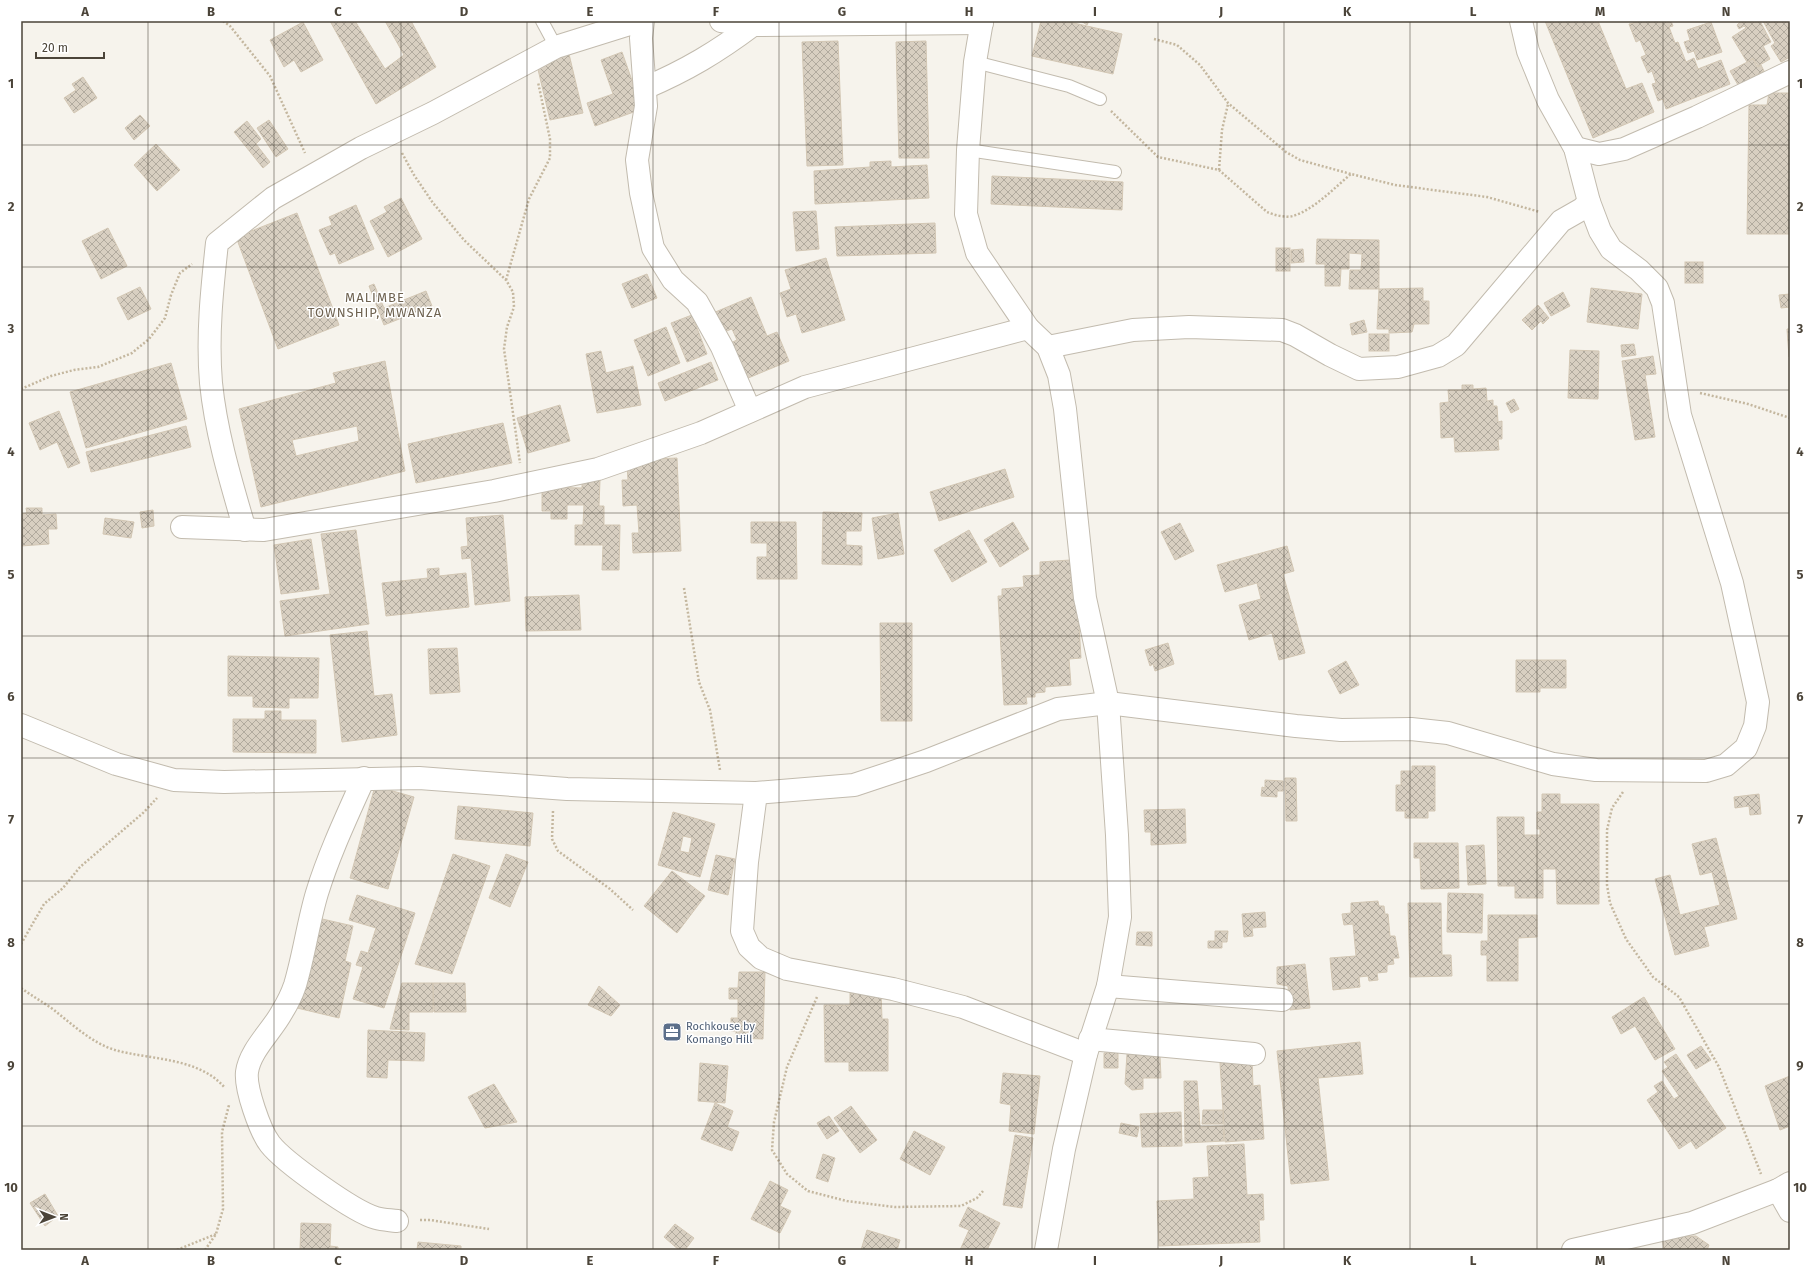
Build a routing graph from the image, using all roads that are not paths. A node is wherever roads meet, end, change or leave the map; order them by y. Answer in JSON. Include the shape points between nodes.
{"nodes":[{"id":1,"x":542,"y":21,"type":"edge"},
{"id":2,"x":639,"y":21,"type":"edge"},
{"id":3,"x":643,"y":21,"type":"edge"},
{"id":4,"x":721,"y":21,"type":"edge"},
{"id":5,"x":1521,"y":21,"type":"edge"},
{"id":6,"x":982,"y":22,"type":"edge"},
{"id":7,"x":753,"y":25,"type":"junction"},
{"id":8,"x":556,"y":47,"type":"junction"},
{"id":9,"x":976,"y":62,"type":"junction"},
{"id":10,"x":1790,"y":72,"type":"edge"},
{"id":11,"x":645,"y":88,"type":"junction"},
{"id":12,"x":1100,"y":99,"type":"road end"},
{"id":13,"x":1575,"y":148,"type":"junction"},
{"id":14,"x":968,"y":150,"type":"junction"},
{"id":15,"x":1115,"y":172,"type":"dead end"},
{"id":16,"x":1588,"y":202,"type":"junction"},
{"id":17,"x":1028,"y":328,"type":"junction"},
{"id":18,"x":1048,"y":348,"type":"junction"},
{"id":19,"x":750,"y":411,"type":"junction"},
{"id":20,"x":182,"y":527,"type":"dead end"},
{"id":21,"x":245,"y":530,"type":"junction"},
{"id":22,"x":1108,"y":703,"type":"junction"},
{"id":23,"x":21,"y":725,"type":"edge"},
{"id":24,"x":364,"y":778,"type":"junction"},
{"id":25,"x":756,"y":793,"type":"junction"},
{"id":26,"x":1108,"y":986,"type":"junction"},
{"id":27,"x":1282,"y":1000,"type":"dead end"},
{"id":28,"x":1088,"y":1047,"type":"junction"},
{"id":29,"x":1254,"y":1054,"type":"dead end"},
{"id":30,"x":1779,"y":1189,"type":"edge"},
{"id":31,"x":1790,"y":1211,"type":"edge"},
{"id":32,"x":397,"y":1221,"type":"road end"},
{"id":33,"x":1046,"y":1250,"type":"edge"},
{"id":34,"x":1573,"y":1250,"type":"edge"}],
"edges":[{"from":1,"to":8,"type":"lane"},
{"from":2,"to":8,"type":"street"},
{"from":3,"to":11,"type":"street","via":[[641,38]]},
{"from":4,"to":7,"type":"street"},
{"from":5,"to":13,"type":"street","via":[[1528,51],[1548,100]]},
{"from":6,"to":7,"type":"street"},
{"from":6,"to":9,"type":"street"},
{"from":7,"to":11,"type":"street","via":[[719,51],[676,75]]},
{"from":8,"to":21,"type":"street","via":[[314,174],[273,198],[217,243],[211,296],[211,382],[223,454]]},
{"from":9,"to":12,"type":"lane","via":[[1069,86]]},
{"from":9,"to":14,"type":"street"},
{"from":10,"to":13,"type":"street","via":[[1624,149],[1599,154]]},
{"from":11,"to":19,"type":"street","via":[[646,106],[637,160],[653,248],[673,280],[696,302],[722,348]]},
{"from":13,"to":16,"type":"street"},
{"from":14,"to":15,"type":"lane"},
{"from":14,"to":17,"type":"street","via":[[966,214],[977,253]]},
{"from":16,"to":18,"type":"street","via":[[1561,221],[1456,345],[1438,356],[1425,360],[1398,367],[1359,369],[1330,356],[1295,335],[1282,330],[1266,329],[1189,327],[1133,330]]},
{"from":16,"to":22,"type":"street","via":[[1611,249],[1639,270],[1657,288],[1663,303],[1680,415],[1732,583],[1758,702],[1755,726],[1746,748],[1726,765],[1706,771],[1596,770],[1553,764],[1448,733],[1412,729],[1341,730]]},
{"from":17,"to":18,"type":"street"},
{"from":17,"to":19,"type":"street","via":[[805,387]]},
{"from":18,"to":22,"type":"street","via":[[1058,375],[1065,409],[1085,598]]},
{"from":19,"to":21,"type":"street","via":[[701,432],[598,469],[264,530]]},
{"from":20,"to":21,"type":"street"},
{"from":22,"to":25,"type":"street","via":[[1058,708],[926,761],[854,785]]},
{"from":22,"to":26,"type":"street","via":[[1120,917]]},
{"from":23,"to":24,"type":"street","via":[[116,764],[174,780],[224,782]]},
{"from":24,"to":25,"type":"street","via":[[419,778],[556,789]]},
{"from":24,"to":32,"type":"street","via":[[333,849],[318,892],[294,985],[283,1012],[254,1054],[247,1072],[257,1119],[269,1143],[289,1162],[349,1204],[375,1218]]},
{"from":25,"to":28,"type":"street","via":[[742,931],[749,947],[761,958],[787,969],[963,1007]]},
{"from":26,"to":27,"type":"street"},
{"from":26,"to":28,"type":"street"},
{"from":28,"to":29,"type":"street"},
{"from":28,"to":33,"type":"street","via":[[1064,1149]]},
{"from":30,"to":31,"type":"street"},
{"from":30,"to":34,"type":"street","via":[[1692,1223]]}]}
